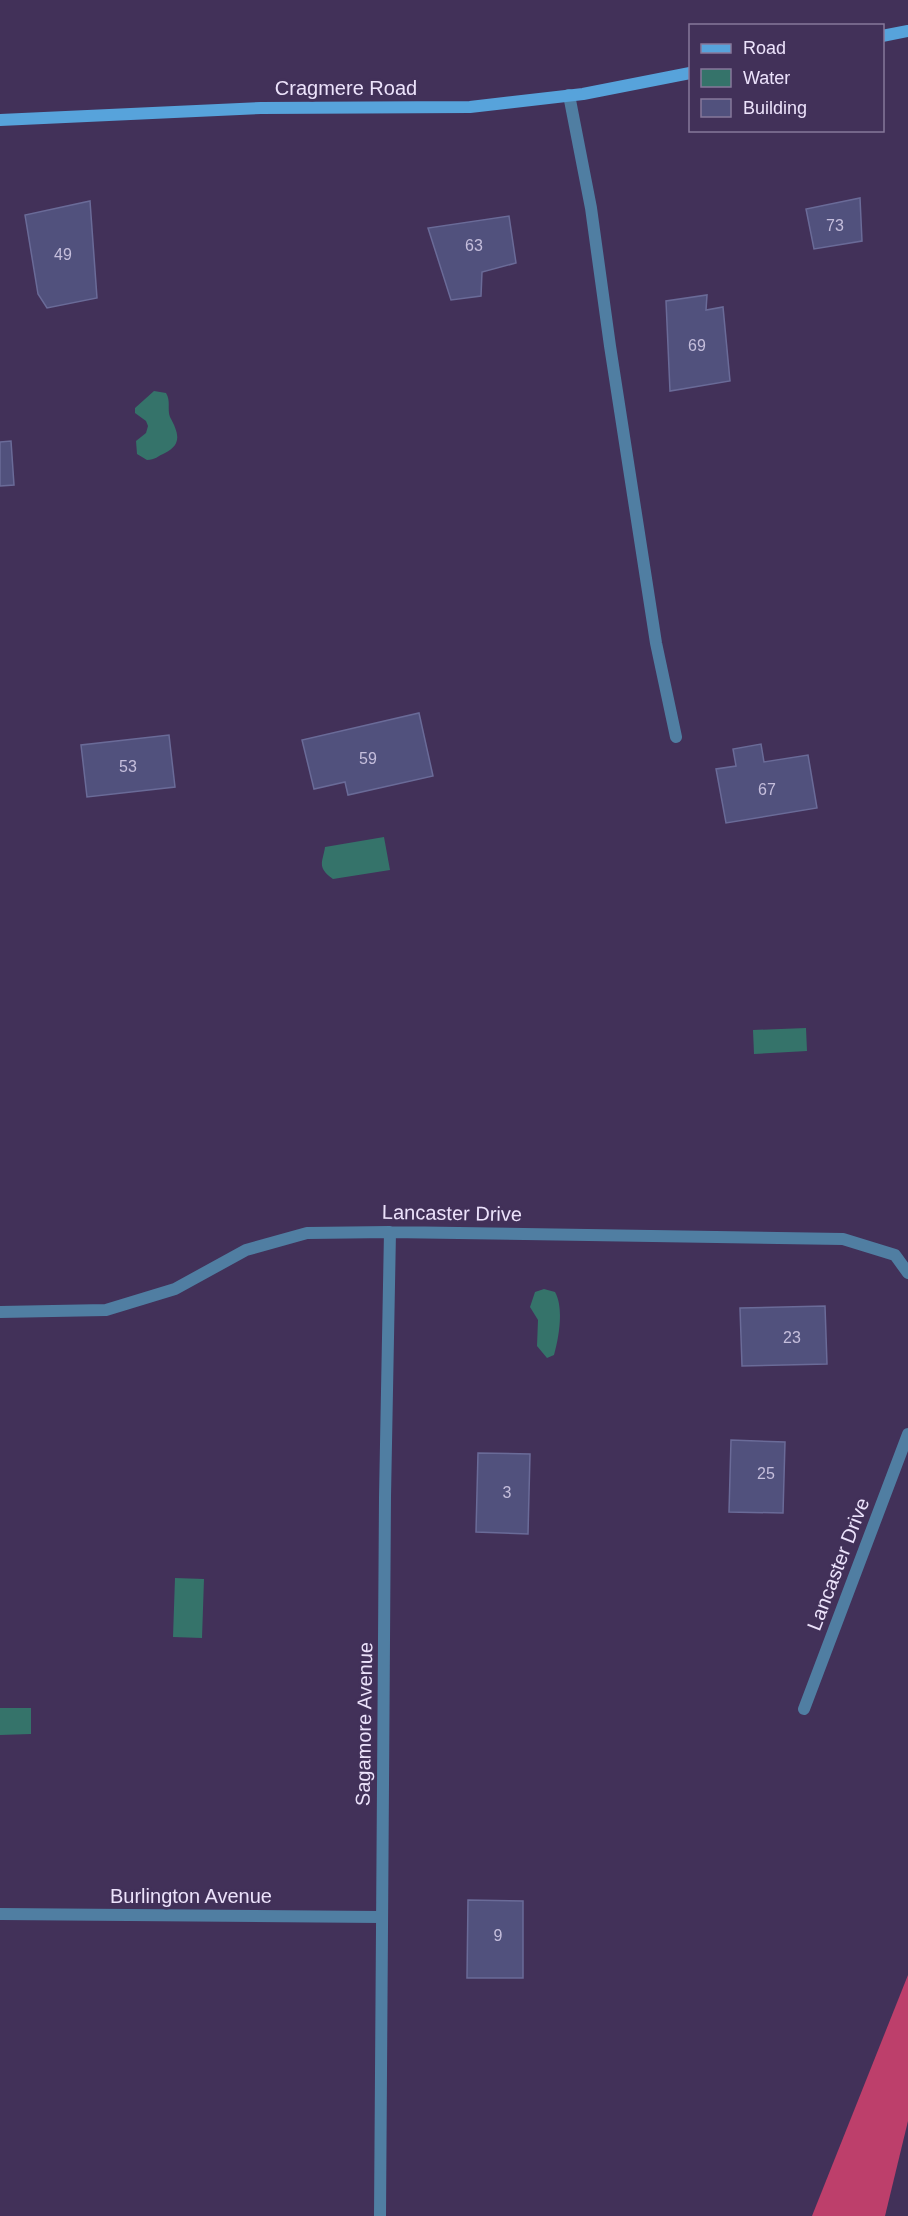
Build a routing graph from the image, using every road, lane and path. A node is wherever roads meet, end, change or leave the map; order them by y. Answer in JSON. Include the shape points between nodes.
{"nodes":[{"id":1,"x":908,"y":31,"type":"edge"},
{"id":2,"x":884,"y":36,"type":"edge"},
{"id":3,"x":689,"y":73,"type":"edge"},
{"id":4,"x":569,"y":95,"type":"junction"},
{"id":5,"x":0,"y":120,"type":"edge"},
{"id":6,"x":676,"y":737,"type":"dead end"},
{"id":7,"x":390,"y":1232,"type":"junction"},
{"id":8,"x":908,"y":1273,"type":"edge"},
{"id":9,"x":0,"y":1312,"type":"edge"},
{"id":10,"x":908,"y":1434,"type":"edge"},
{"id":11,"x":804,"y":1709,"type":"dead end"},
{"id":12,"x":0,"y":1914,"type":"edge"},
{"id":13,"x":381,"y":1917,"type":"junction"},
{"id":14,"x":380,"y":2216,"type":"edge"}],
"edges":[{"from":1,"to":2,"type":"street"},
{"from":3,"to":4,"type":"street","name":"Cragmere Road"},
{"from":4,"to":5,"type":"street","name":"Cragmere Road","via":[[470,106],[261,108]]},
{"from":4,"to":6,"type":"street","via":[[591,208],[656,643]]},
{"from":7,"to":8,"type":"street","name":"Lancaster Drive","via":[[843,1239],[895,1255]]},
{"from":7,"to":9,"type":"street","name":"Lancaster Drive","via":[[307,1233],[246,1250],[175,1289],[106,1310]]},
{"from":7,"to":13,"type":"street","name":"Sagamore Avenue"},
{"from":10,"to":11,"type":"street","name":"Lancaster Drive"},
{"from":12,"to":13,"type":"street","name":"Burlington Avenue"},
{"from":13,"to":14,"type":"street","name":"Sagamore Avenue"}]}
